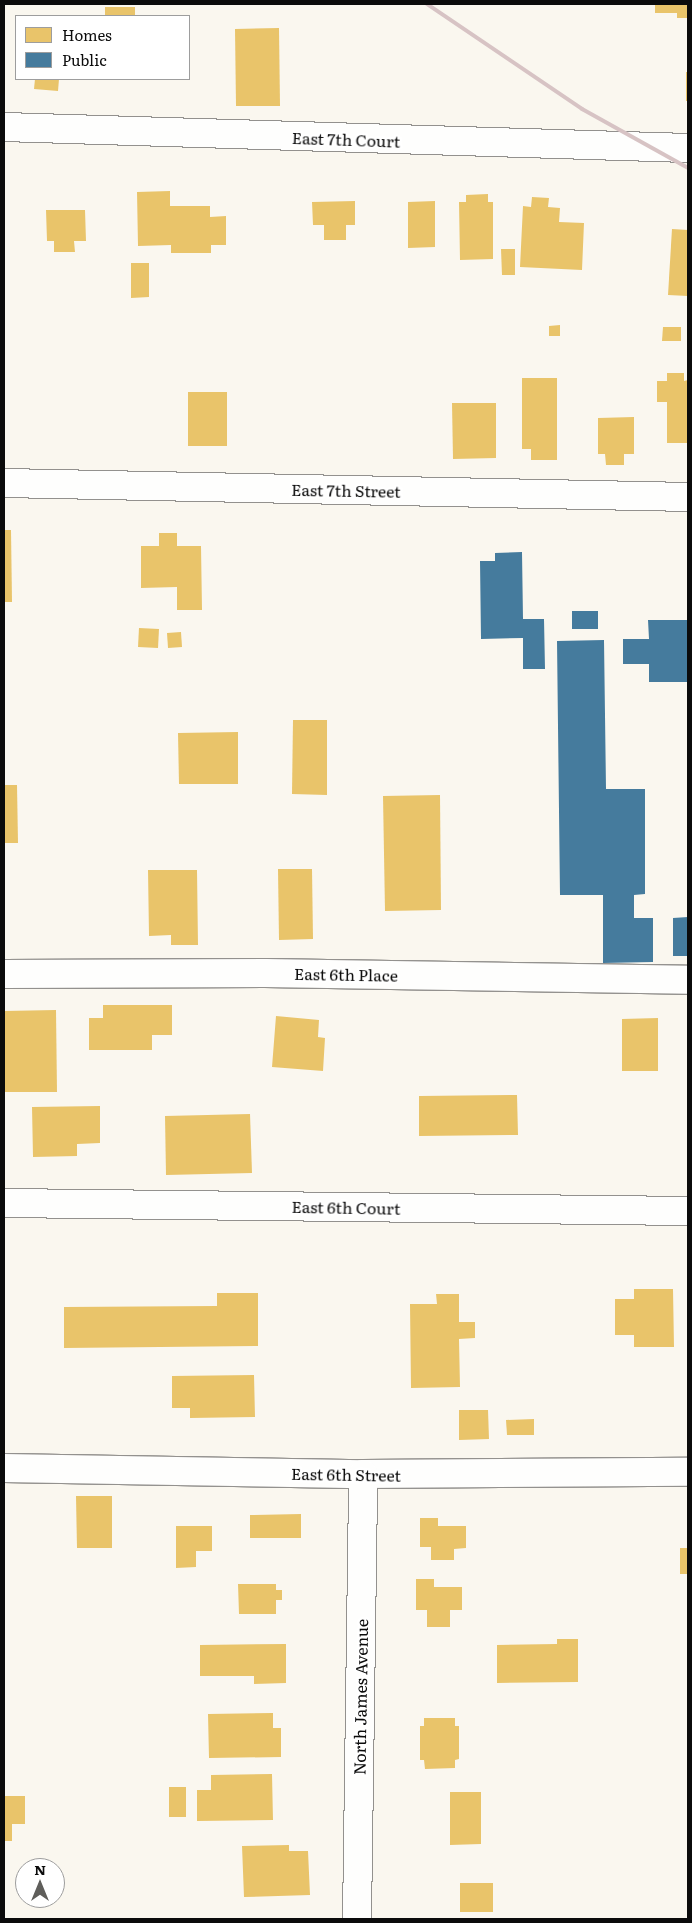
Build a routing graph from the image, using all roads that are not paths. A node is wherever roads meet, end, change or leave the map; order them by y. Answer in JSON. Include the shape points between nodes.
{"nodes":[{"id":1,"x":4,"y":127,"type":"edge"},
{"id":2,"x":688,"y":148,"type":"edge"},
{"id":3,"x":4,"y":482,"type":"edge"},
{"id":4,"x":688,"y":497,"type":"edge"},
{"id":5,"x":4,"y":974,"type":"edge"},
{"id":6,"x":688,"y":980,"type":"edge"},
{"id":7,"x":4,"y":1203,"type":"edge"},
{"id":8,"x":688,"y":1211,"type":"edge"},
{"id":9,"x":4,"y":1468,"type":"edge"},
{"id":10,"x":688,"y":1472,"type":"edge"},
{"id":11,"x":363,"y":1474,"type":"junction"},
{"id":12,"x":358,"y":1919,"type":"edge"}],
"edges":[{"from":1,"to":2,"type":"street","name":"East 7th Court"},
{"from":3,"to":4,"type":"street","name":"East 7th Street"},
{"from":5,"to":6,"type":"street","name":"East 6th Place","via":[[265,973]]},
{"from":7,"to":8,"type":"street","name":"East 6th Court"},
{"from":9,"to":11,"type":"street","name":"East 6th Street"},
{"from":10,"to":11,"type":"street","name":"East 6th Street"},
{"from":11,"to":12,"type":"street","name":"North James Avenue"}]}
